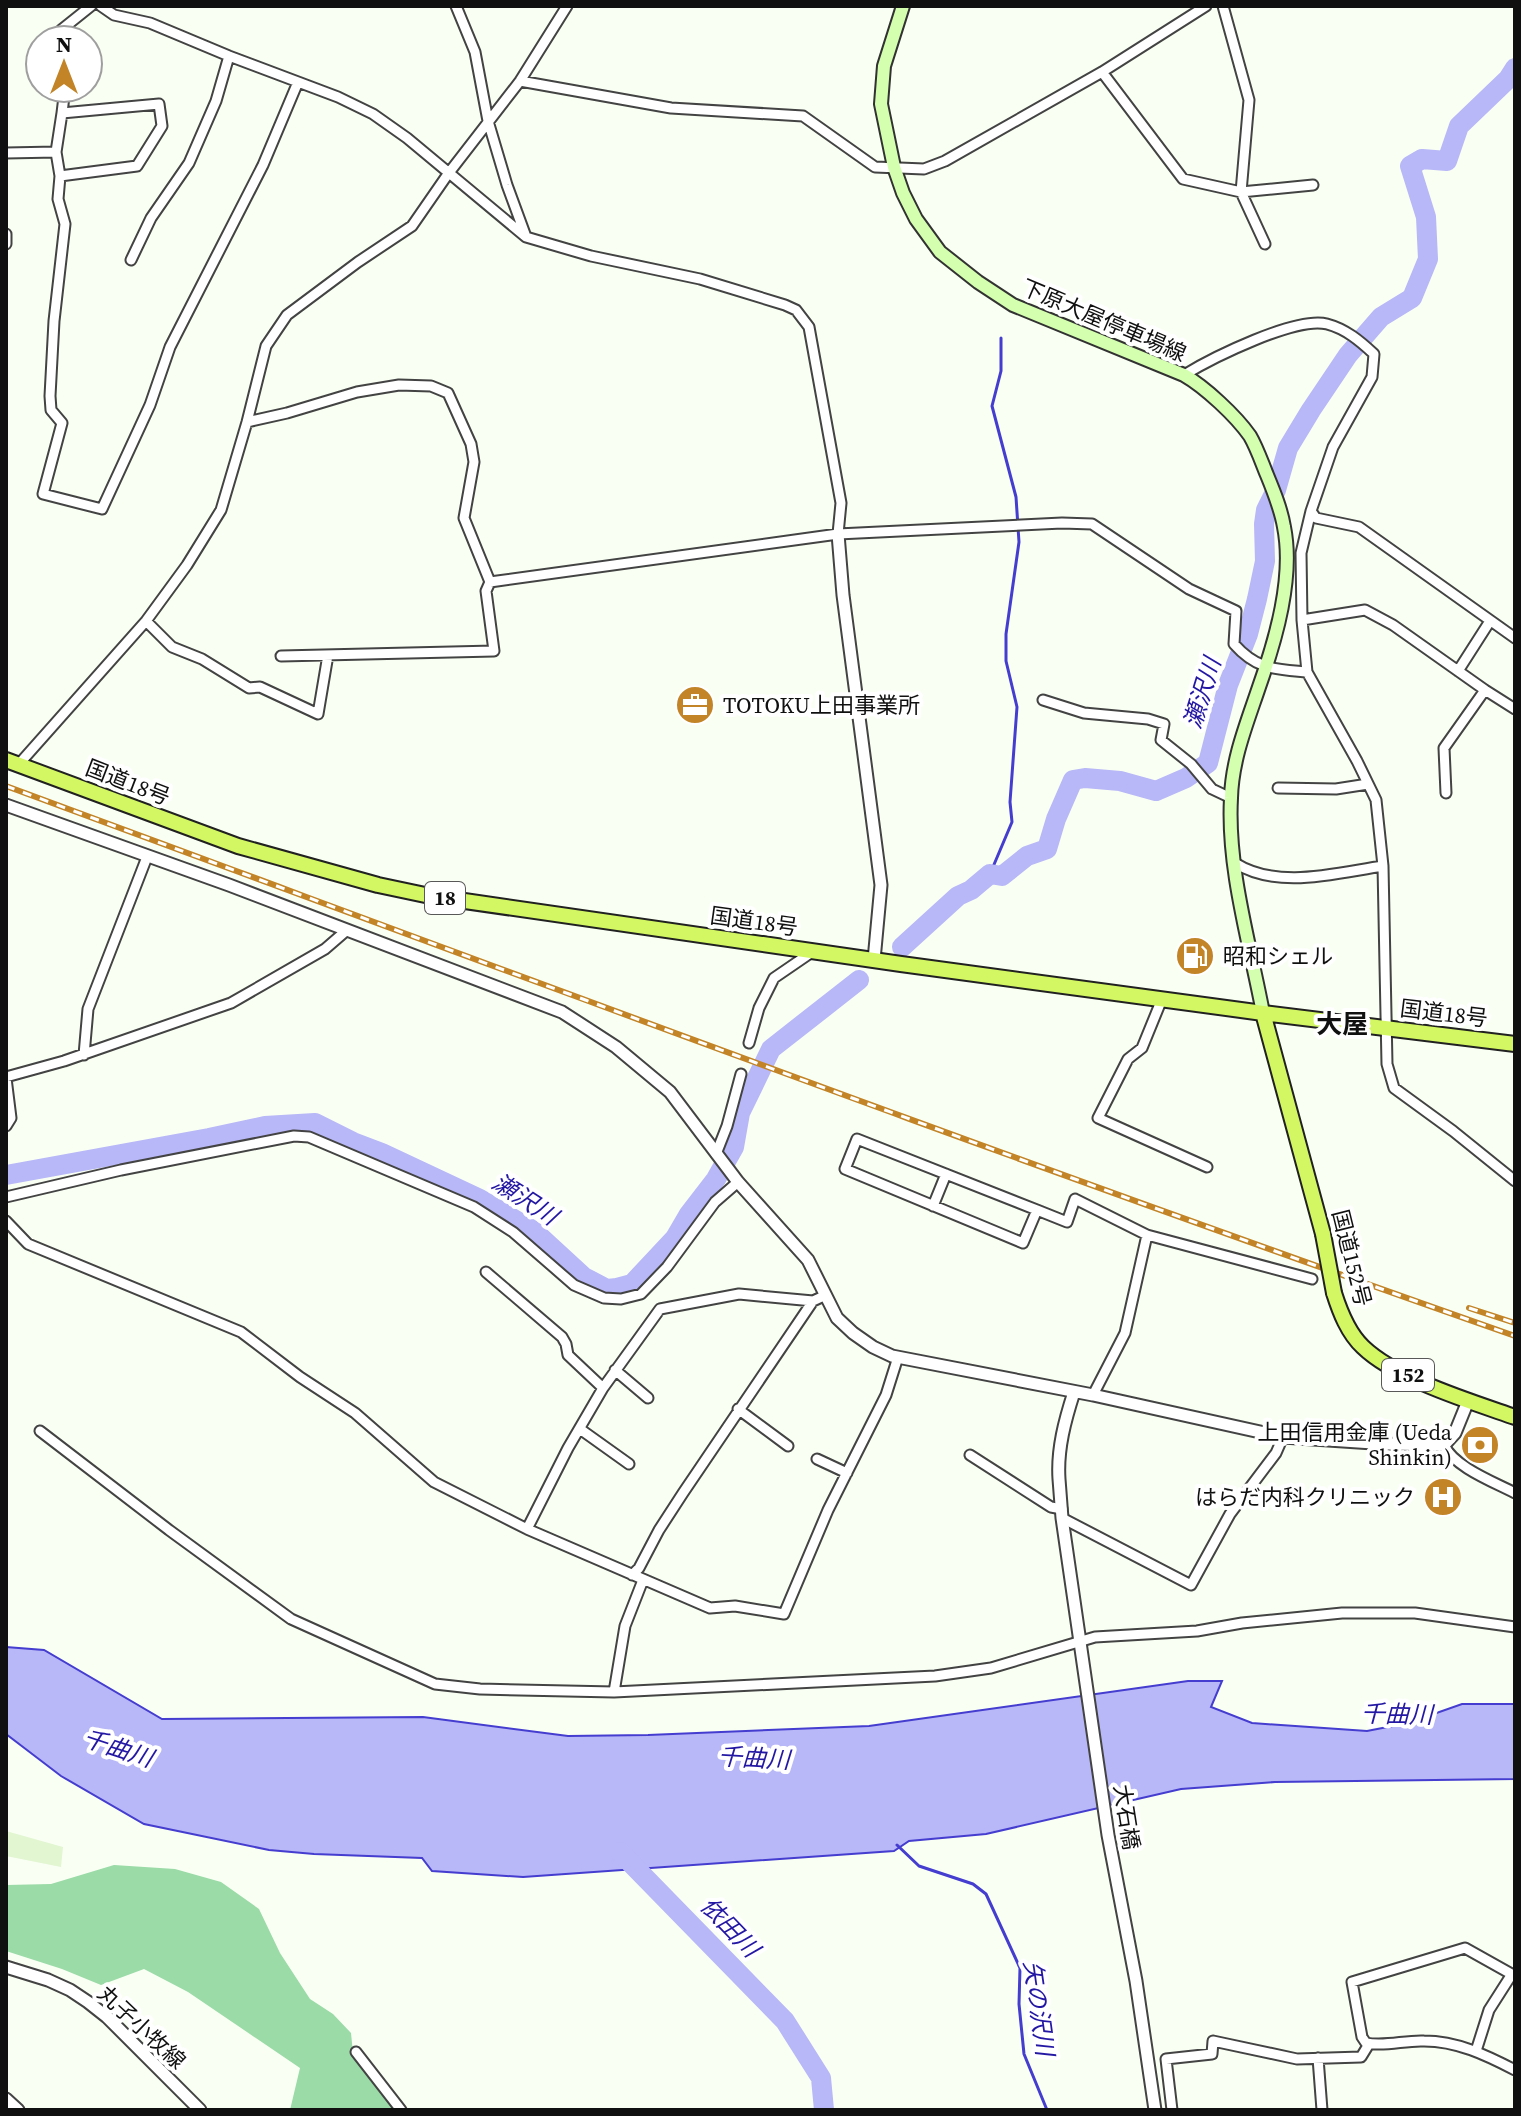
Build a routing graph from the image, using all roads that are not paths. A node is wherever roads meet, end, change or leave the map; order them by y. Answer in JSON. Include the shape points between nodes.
{"nodes":[{"id":1,"x":91,"y":6,"type":"edge"},
{"id":2,"x":101,"y":6,"type":"edge"},
{"id":3,"x":456,"y":6,"type":"edge"},
{"id":4,"x":567,"y":6,"type":"edge"},
{"id":5,"x":903,"y":6,"type":"edge"},
{"id":6,"x":1206,"y":6,"type":"edge"},
{"id":7,"x":1223,"y":6,"type":"edge"},
{"id":8,"x":68,"y":24,"type":"edge"},
{"id":9,"x":229,"y":56,"type":"junction"},
{"id":10,"x":1102,"y":72,"type":"junction"},
{"id":11,"x":520,"y":81,"type":"junction"},
{"id":12,"x":298,"y":82,"type":"junction"},
{"id":13,"x":63,"y":104,"type":"edge"},
{"id":14,"x":62,"y":113,"type":"junction"},
{"id":15,"x":488,"y":121,"type":"junction"},
{"id":16,"x":56,"y":152,"type":"junction"},
{"id":17,"x":6,"y":153,"type":"edge"},
{"id":18,"x":894,"y":167,"type":"junction"},
{"id":19,"x":448,"y":174,"type":"junction"},
{"id":20,"x":60,"y":176,"type":"junction"},
{"id":21,"x":1313,"y":185,"type":"dead end"},
{"id":22,"x":1241,"y":192,"type":"junction"},
{"id":23,"x":6,"y":234,"type":"edge"},
{"id":24,"x":526,"y":237,"type":"junction"},
{"id":25,"x":6,"y":244,"type":"edge"},
{"id":26,"x":1265,"y":244,"type":"dead end"},
{"id":27,"x":131,"y":260,"type":"dead end"},
{"id":28,"x":1184,"y":375,"type":"junction"},
{"id":29,"x":247,"y":422,"type":"junction"},
{"id":30,"x":1311,"y":511,"type":"junction"},
{"id":31,"x":838,"y":534,"type":"junction"},
{"id":32,"x":490,"y":582,"type":"junction"},
{"id":33,"x":1302,"y":620,"type":"junction"},
{"id":34,"x":146,"y":621,"type":"junction"},
{"id":35,"x":1490,"y":621,"type":"junction"},
{"id":36,"x":1515,"y":638,"type":"edge"},
{"id":37,"x":328,"y":655,"type":"junction"},
{"id":38,"x":281,"y":656,"type":"dead end"},
{"id":39,"x":1266,"y":668,"type":"junction"},
{"id":40,"x":1458,"y":671,"type":"junction"},
{"id":41,"x":1307,"y":672,"type":"junction"},
{"id":42,"x":1485,"y":690,"type":"junction"},
{"id":43,"x":1043,"y":700,"type":"dead end"},
{"id":44,"x":1515,"y":709,"type":"edge"},
{"id":45,"x":12,"y":762,"type":"edge"},
{"id":46,"x":1368,"y":784,"type":"junction"},
{"id":47,"x":1278,"y":788,"type":"dead end"},
{"id":48,"x":1446,"y":793,"type":"dead end"},
{"id":49,"x":1231,"y":798,"type":"junction"},
{"id":50,"x":7,"y":809,"type":"edge"},
{"id":51,"x":147,"y":857,"type":"junction"},
{"id":52,"x":1235,"y":863,"type":"junction"},
{"id":53,"x":1383,"y":866,"type":"junction"},
{"id":54,"x":347,"y":930,"type":"junction"},
{"id":55,"x":813,"y":951,"type":"junction"},
{"id":56,"x":874,"y":960,"type":"junction"},
{"id":57,"x":1162,"y":999,"type":"junction"},
{"id":58,"x":1263,"y":1013,"type":"junction"},
{"id":59,"x":1387,"y":1028,"type":"junction"},
{"id":60,"x":749,"y":1043,"type":"dead end"},
{"id":61,"x":1515,"y":1044,"type":"edge"},
{"id":62,"x":84,"y":1055,"type":"junction"},
{"id":63,"x":741,"y":1074,"type":"dead end"},
{"id":64,"x":6,"y":1078,"type":"edge"},
{"id":65,"x":6,"y":1126,"type":"edge"},
{"id":66,"x":718,"y":1157,"type":"junction"},
{"id":67,"x":1207,"y":1167,"type":"dead end"},
{"id":68,"x":946,"y":1174,"type":"junction"},
{"id":69,"x":736,"y":1178,"type":"junction"},
{"id":70,"x":1515,"y":1181,"type":"edge"},
{"id":71,"x":6,"y":1197,"type":"edge"},
{"id":72,"x":933,"y":1206,"type":"junction"},
{"id":73,"x":1037,"y":1210,"type":"junction"},
{"id":74,"x":6,"y":1221,"type":"edge"},
{"id":75,"x":1147,"y":1235,"type":"junction"},
{"id":76,"x":486,"y":1272,"type":"dead end"},
{"id":77,"x":1312,"y":1279,"type":"dead end"},
{"id":78,"x":826,"y":1295,"type":"junction"},
{"id":79,"x":813,"y":1301,"type":"junction"},
{"id":80,"x":898,"y":1357,"type":"junction"},
{"id":81,"x":615,"y":1370,"type":"junction"},
{"id":82,"x":603,"y":1388,"type":"junction"},
{"id":83,"x":1074,"y":1392,"type":"junction"},
{"id":84,"x":1093,"y":1395,"type":"junction"},
{"id":85,"x":648,"y":1398,"type":"dead end"},
{"id":86,"x":1468,"y":1401,"type":"junction"},
{"id":87,"x":738,"y":1409,"type":"junction"},
{"id":88,"x":1515,"y":1417,"type":"edge"},
{"id":89,"x":580,"y":1429,"type":"junction"},
{"id":90,"x":40,"y":1431,"type":"dead end"},
{"id":91,"x":1283,"y":1437,"type":"junction"},
{"id":92,"x":1444,"y":1445,"type":"junction"},
{"id":93,"x":788,"y":1446,"type":"dead end"},
{"id":94,"x":970,"y":1455,"type":"dead end"},
{"id":95,"x":817,"y":1459,"type":"dead end"},
{"id":96,"x":629,"y":1464,"type":"dead end"},
{"id":97,"x":847,"y":1473,"type":"junction"},
{"id":98,"x":1515,"y":1493,"type":"edge"},
{"id":99,"x":1062,"y":1513,"type":"junction"},
{"id":100,"x":527,"y":1529,"type":"junction"},
{"id":101,"x":632,"y":1575,"type":"junction"},
{"id":102,"x":643,"y":1580,"type":"junction"},
{"id":103,"x":1515,"y":1627,"type":"edge"},
{"id":104,"x":1080,"y":1641,"type":"junction"},
{"id":105,"x":614,"y":1692,"type":"junction"},
{"id":106,"x":6,"y":1967,"type":"edge"},
{"id":107,"x":1513,"y":1975,"type":"edge"},
{"id":108,"x":1369,"y":2044,"type":"junction"},
{"id":109,"x":1476,"y":2051,"type":"junction"},
{"id":110,"x":356,"y":2052,"type":"dead end"},
{"id":111,"x":1318,"y":2058,"type":"junction"},
{"id":112,"x":1515,"y":2070,"type":"edge"},
{"id":113,"x":6,"y":2099,"type":"edge"},
{"id":114,"x":18,"y":2110,"type":"edge"},
{"id":115,"x":200,"y":2110,"type":"edge"},
{"id":116,"x":401,"y":2110,"type":"edge"},
{"id":117,"x":1155,"y":2110,"type":"edge"},
{"id":118,"x":1172,"y":2110,"type":"edge"},
{"id":119,"x":1322,"y":2110,"type":"edge"}],
"edges":[{"from":1,"to":8,"type":"street"},
{"from":2,"to":9,"type":"street"},
{"from":3,"to":15,"type":"street","via":[[475,52]]},
{"from":4,"to":11,"type":"street"},
{"from":5,"to":18,"type":"main road","name":"下原大屋停車場線","via":[[884,66],[881,104]]},
{"from":6,"to":10,"type":"street"},
{"from":7,"to":22,"type":"street","via":[[1249,100]]},
{"from":9,"to":12,"type":"street"},
{"from":9,"to":27,"type":"street","via":[[189,163],[151,218]]},
{"from":10,"to":18,"type":"street","via":[[945,161],[924,169]]},
{"from":10,"to":22,"type":"street","via":[[1183,179]]},
{"from":11,"to":15,"type":"street"},
{"from":11,"to":18,"type":"street","via":[[671,108],[803,116],[875,167]]},
{"from":12,"to":19,"type":"street","via":[[373,114]]},
{"from":12,"to":20,"type":"street","via":[[263,165],[170,347],[150,405],[102,509],[43,494],[62,423],[51,410],[50,396],[65,224],[58,199]]},
{"from":13,"to":14,"type":"street"},
{"from":14,"to":16,"type":"street"},
{"from":14,"to":20,"type":"street","via":[[159,104],[162,126],[137,166]]},
{"from":15,"to":19,"type":"street"},
{"from":15,"to":24,"type":"street"},
{"from":16,"to":17,"type":"street"},
{"from":16,"to":20,"type":"street"},
{"from":18,"to":28,"type":"main road","name":"下原大屋停車場線","via":[[916,219],[940,252],[978,282],[1013,305]]},
{"from":19,"to":24,"type":"street"},
{"from":19,"to":29,"type":"street","via":[[412,226],[287,315],[266,346]]},
{"from":21,"to":22,"type":"street"},
{"from":22,"to":26,"type":"street"},
{"from":23,"to":25,"type":"street"},
{"from":24,"to":31,"type":"street","via":[[700,279],[796,310],[809,327],[813,348],[841,503]]},
{"from":28,"to":30,"type":"street","via":[[1243,345],[1306,323],[1351,334],[1374,354],[1372,377],[1333,447]]},
{"from":28,"to":39,"type":"main road","name":"下原大屋停車場線","via":[[1250,436],[1279,507],[1288,563]]},
{"from":29,"to":32,"type":"street","via":[[399,385],[431,386],[448,393],[474,462],[464,518]]},
{"from":29,"to":34,"type":"street","via":[[221,510]]},
{"from":30,"to":33,"type":"street","via":[[1301,553]]},
{"from":30,"to":35,"type":"street","via":[[1316,518],[1359,527]]},
{"from":31,"to":32,"type":"street"},
{"from":31,"to":39,"type":"street","via":[[1092,524],[1189,589],[1236,611],[1234,644]]},
{"from":31,"to":56,"type":"street","via":[[881,885]]},
{"from":32,"to":37,"type":"street","via":[[486,591],[494,651]]},
{"from":33,"to":40,"type":"street","via":[[1365,610]]},
{"from":33,"to":41,"type":"street"},
{"from":34,"to":37,"type":"street","via":[[172,647],[249,688],[260,687],[318,714]]},
{"from":34,"to":45,"type":"street"},
{"from":35,"to":36,"type":"street"},
{"from":35,"to":40,"type":"street"},
{"from":37,"to":38,"type":"street"},
{"from":39,"to":41,"type":"street"},
{"from":39,"to":49,"type":"main road","name":"下原大屋停車場線","via":[[1244,731]]},
{"from":40,"to":42,"type":"street"},
{"from":41,"to":46,"type":"street"},
{"from":42,"to":44,"type":"street"},
{"from":42,"to":48,"type":"street","via":[[1444,748]]},
{"from":43,"to":49,"type":"street","via":[[1084,713],[1164,724],[1161,740],[1212,789]]},
{"from":45,"to":55,"type":"highway","name":"国道18号","number":"18","via":[[238,846],[378,885]]},
{"from":46,"to":47,"type":"street"},
{"from":46,"to":53,"type":"street","via":[[1376,800]]},
{"from":49,"to":52,"type":"main road","name":"下原大屋停車場線"},
{"from":50,"to":51,"type":"street"},
{"from":51,"to":54,"type":"street"},
{"from":51,"to":62,"type":"street","via":[[88,1009]]},
{"from":52,"to":53,"type":"street","via":[[1249,872],[1299,879]]},
{"from":52,"to":58,"type":"main road","name":"下原大屋停車場線"},
{"from":53,"to":59,"type":"street"},
{"from":54,"to":62,"type":"street","via":[[325,949],[231,1003]]},
{"from":54,"to":66,"type":"street","via":[[562,1012],[616,1047],[670,1092]]},
{"from":55,"to":56,"type":"highway","name":"国道18号","number":"18"},
{"from":55,"to":60,"type":"street","via":[[774,978]]},
{"from":56,"to":57,"type":"highway","name":"国道18号","number":"18"},
{"from":57,"to":58,"type":"highway","name":"国道18号","number":"18"},
{"from":57,"to":67,"type":"street","via":[[1142,1048],[1128,1059],[1098,1118]]},
{"from":58,"to":59,"type":"highway","name":"国道18号","number":"18"},
{"from":58,"to":86,"type":"highway","name":"国道152号","number":"152","bridge":true,"via":[[1340,1313],[1361,1346],[1379,1360]]},
{"from":59,"to":61,"type":"highway","name":"国道18号","number":"18"},
{"from":59,"to":70,"type":"street","via":[[1387,1064],[1394,1088]]},
{"from":62,"to":64,"type":"street"},
{"from":63,"to":66,"type":"street"},
{"from":64,"to":65,"type":"street","via":[[11,1118]]},
{"from":66,"to":69,"type":"street"},
{"from":68,"to":72,"type":"street"},
{"from":68,"to":72,"type":"street","via":[[857,1139],[845,1169]]},
{"from":68,"to":73,"type":"street"},
{"from":69,"to":71,"type":"street","via":[[650,1286],[621,1299],[574,1285],[513,1232],[474,1207],[309,1137],[134,1167]]},
{"from":69,"to":78,"type":"street","via":[[808,1260]]},
{"from":72,"to":73,"type":"street","via":[[1023,1243]]},
{"from":73,"to":75,"type":"street","via":[[1067,1222],[1075,1199]]},
{"from":74,"to":100,"type":"street","via":[[28,1244],[241,1332],[355,1413],[434,1482]]},
{"from":75,"to":77,"type":"street"},
{"from":75,"to":84,"type":"street","via":[[1125,1333]]},
{"from":76,"to":82,"type":"street","via":[[562,1337],[568,1355]]},
{"from":78,"to":79,"type":"street"},
{"from":78,"to":80,"type":"street","via":[[837,1318],[853,1333]]},
{"from":79,"to":81,"type":"street","via":[[739,1294],[660,1309]]},
{"from":79,"to":87,"type":"street"},
{"from":80,"to":83,"type":"street"},
{"from":80,"to":97,"type":"street","via":[[886,1395]]},
{"from":81,"to":82,"type":"street"},
{"from":81,"to":85,"type":"street"},
{"from":82,"to":89,"type":"street"},
{"from":83,"to":84,"type":"street"},
{"from":83,"to":99,"type":"street","name":"大石橋","via":[[1060,1451]]},
{"from":84,"to":91,"type":"street"},
{"from":86,"to":88,"type":"highway","name":"国道152号","number":"152"},
{"from":86,"to":92,"type":"street"},
{"from":87,"to":93,"type":"street"},
{"from":87,"to":101,"type":"street"},
{"from":89,"to":96,"type":"street"},
{"from":89,"to":100,"type":"street"},
{"from":90,"to":105,"type":"street","via":[[291,1619],[435,1684]]},
{"from":91,"to":92,"type":"street"},
{"from":91,"to":99,"type":"street","via":[[1230,1514],[1191,1585]]},
{"from":92,"to":98,"type":"street","via":[[1463,1465]]},
{"from":94,"to":99,"type":"street"},
{"from":95,"to":97,"type":"street"},
{"from":97,"to":102,"type":"street","via":[[784,1614],[735,1606],[710,1608]]},
{"from":99,"to":104,"type":"street","name":"大石橋"},
{"from":100,"to":101,"type":"street"},
{"from":101,"to":102,"type":"street"},
{"from":102,"to":105,"type":"street","via":[[625,1626]]},
{"from":103,"to":104,"type":"street","via":[[1415,1613],[1342,1613]]},
{"from":104,"to":105,"type":"street","via":[[1002,1665],[935,1676]]},
{"from":104,"to":117,"type":"street","name":"大石橋"},
{"from":106,"to":115,"type":"street","name":"丸子小牧線","via":[[48,1980],[88,2002]]},
{"from":107,"to":108,"type":"street","via":[[1465,1948],[1352,1982],[1362,2037]]},
{"from":107,"to":109,"type":"street","via":[[1489,2010]]},
{"from":108,"to":109,"type":"street","via":[[1424,2040]]},
{"from":108,"to":111,"type":"street","via":[[1361,2057]]},
{"from":109,"to":112,"type":"street"},
{"from":110,"to":116,"type":"street"},
{"from":111,"to":118,"type":"street","via":[[1297,2059],[1213,2041],[1212,2054],[1166,2059]]},
{"from":111,"to":119,"type":"street"},
{"from":113,"to":114,"type":"street"}]}
